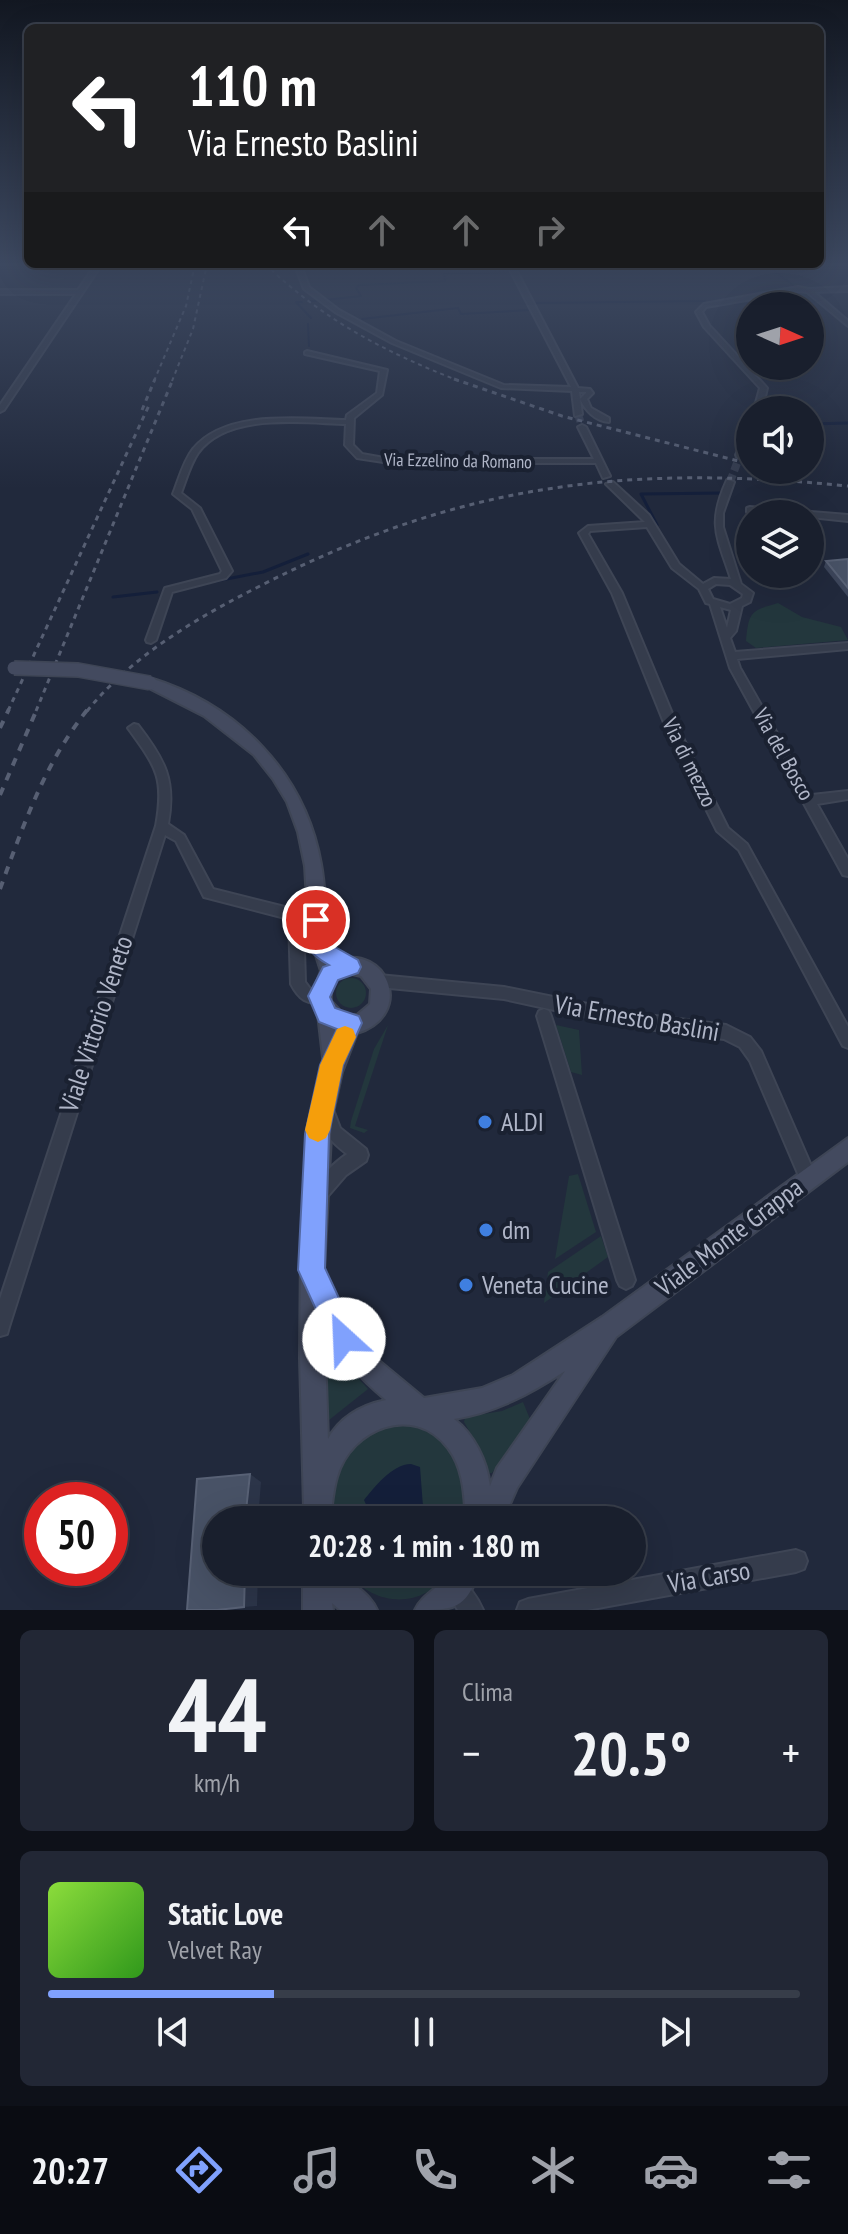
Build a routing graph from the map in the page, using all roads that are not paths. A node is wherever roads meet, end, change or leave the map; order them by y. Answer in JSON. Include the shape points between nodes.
{"nodes":[{"id":1,"x":48,"y":339,"type":"edge"},
{"id":2,"x":389,"y":339,"type":"edge"},
{"id":3,"x":549,"y":339,"type":"edge"},
{"id":4,"x":718,"y":339,"type":"edge"},
{"id":5,"x":307,"y":353,"type":"dead end"},
{"id":6,"x":574,"y":388,"type":"junction"},
{"id":7,"x":764,"y":396,"type":"edge"},
{"id":8,"x":0,"y":410,"type":"edge"},
{"id":9,"x":578,"y":414,"type":"tunnel mouth"},
{"id":10,"x":606,"y":420,"type":"dead end"},
{"id":11,"x":350,"y":422,"type":"junction"},
{"id":12,"x":582,"y":427,"type":"tunnel mouth"},
{"id":13,"x":600,"y":461,"type":"junction"},
{"id":14,"x":730,"y":482,"type":"tunnel mouth"},
{"id":15,"x":824,"y":516,"type":"edge"},
{"id":16,"x":848,"y":518,"type":"edge"},
{"id":17,"x":650,"y":524,"type":"junction"},
{"id":18,"x":727,"y":560,"type":"junction"},
{"id":19,"x":736,"y":576,"type":"edge"},
{"id":20,"x":709,"y":584,"type":"junction"},
{"id":21,"x":736,"y":584,"type":"edge"},
{"id":22,"x":741,"y":588,"type":"edge"},
{"id":23,"x":714,"y":603,"type":"junction"},
{"id":24,"x":737,"y":606,"type":"junction"},
{"id":25,"x":726,"y":636,"type":"junction"},
{"id":26,"x":151,"y":640,"type":"dead end"},
{"id":27,"x":848,"y":646,"type":"edge"},
{"id":28,"x":730,"y":656,"type":"junction"},
{"id":29,"x":7,"y":668,"type":"edge"},
{"id":30,"x":134,"y":728,"type":"dead end"},
{"id":31,"x":848,"y":795,"type":"edge"},
{"id":32,"x":810,"y":800,"type":"junction"},
{"id":33,"x":162,"y":826,"type":"junction"},
{"id":34,"x":848,"y":871,"type":"edge"},
{"id":35,"x":318,"y":948,"type":"junction"},
{"id":36,"x":350,"y":967,"type":"junction"},
{"id":37,"x":331,"y":974,"type":"junction"},
{"id":38,"x":379,"y":981,"type":"junction"},
{"id":39,"x":323,"y":1006,"type":"junction"},
{"id":40,"x":544,"y":1016,"type":"dead end"},
{"id":41,"x":351,"y":1023,"type":"junction"},
{"id":42,"x":848,"y":1041,"type":"edge"},
{"id":43,"x":332,"y":1065,"type":"junction"},
{"id":44,"x":322,"y":1102,"type":"junction"},
{"id":45,"x":848,"y":1149,"type":"edge"},
{"id":46,"x":808,"y":1177,"type":"junction"},
{"id":47,"x":315,"y":1199,"type":"junction"},
{"id":48,"x":311,"y":1270,"type":"junction"},
{"id":49,"x":626,"y":1280,"type":"dead end"},
{"id":50,"x":611,"y":1326,"type":"junction"},
{"id":51,"x":0,"y":1327,"type":"edge"},
{"id":52,"x":420,"y":1411,"type":"junction"},
{"id":53,"x":316,"y":1506,"type":"edge"},
{"id":54,"x":317,"y":1506,"type":"edge"},
{"id":55,"x":481,"y":1506,"type":"edge"},
{"id":56,"x":495,"y":1506,"type":"edge"},
{"id":57,"x":796,"y":1561,"type":"dead end"},
{"id":58,"x":317,"y":1586,"type":"edge"},
{"id":59,"x":336,"y":1586,"type":"edge"},
{"id":60,"x":318,"y":1610,"type":"edge"},
{"id":61,"x":362,"y":1610,"type":"edge"},
{"id":62,"x":528,"y":1610,"type":"edge"}],
"edges":[{"from":1,"to":8,"type":"street"},
{"from":2,"to":6,"type":"street","via":[[503,387]]},
{"from":3,"to":6,"type":"street"},
{"from":4,"to":7,"type":"street","via":[[761,385]]},
{"from":5,"to":11,"type":"street","via":[[384,370],[380,394],[353,412]]},
{"from":6,"to":9,"type":"street"},
{"from":6,"to":10,"type":"street","via":[[590,391],[583,399],[588,409]]},
{"from":11,"to":13,"type":"street","name":"Via Ezzelino da Romano","via":[[349,448],[373,460]]},
{"from":11,"to":26,"type":"street","via":[[258,423],[220,434],[196,450],[177,494],[196,508],[227,571],[168,590]]},
{"from":12,"to":13,"type":"street"},
{"from":13,"to":17,"type":"street","via":[[608,480]]},
{"from":14,"to":18,"type":"street","via":[[719,513]]},
{"from":15,"to":16,"type":"street"},
{"from":17,"to":20,"type":"street","via":[[682,572]]},
{"from":17,"to":42,"type":"street","name":"Via di mezzo","via":[[583,533],[617,593],[673,730],[723,831],[743,847]]},
{"from":18,"to":19,"type":"street"},
{"from":18,"to":20,"type":"street"},
{"from":20,"to":21,"type":"street"},
{"from":20,"to":23,"type":"street","name":"Via del Bosco","via":[[704,596]]},
{"from":22,"to":24,"type":"street","via":[[749,596]]},
{"from":23,"to":24,"type":"street"},
{"from":23,"to":25,"type":"street","name":"Via del Bosco"},
{"from":24,"to":25,"type":"street"},
{"from":25,"to":28,"type":"street","name":"Via del Bosco"},
{"from":27,"to":28,"type":"street"},
{"from":28,"to":32,"type":"street","name":"Via del Bosco"},
{"from":29,"to":35,"type":"main road","bridge":true,"via":[[78,670],[150,683],[237,729],[283,781],[306,832]]},
{"from":30,"to":33,"type":"street","name":"Viale Vittorio Veneto","via":[[162,767],[167,784]]},
{"from":31,"to":32,"type":"street"},
{"from":32,"to":34,"type":"street","name":"Via del Bosco"},
{"from":33,"to":39,"type":"street","via":[[180,838],[209,893],[296,915],[298,984]]},
{"from":33,"to":51,"type":"street","name":"Viale Vittorio Veneto"},
{"from":35,"to":36,"type":"main road","name":"Via Ernesto Baslini"},
{"from":35,"to":37,"type":"main road"},
{"from":36,"to":37,"type":"main road"},
{"from":36,"to":38,"type":"main road","name":"Via Ernesto Baslini","via":[[367,970]]},
{"from":37,"to":39,"type":"main road"},
{"from":38,"to":41,"type":"main road","via":[[382,996],[375,1012]]},
{"from":38,"to":46,"type":"street","name":"Via Ernesto Baslini","via":[[504,993],[632,1020],[726,1032],[745,1042],[756,1056]]},
{"from":39,"to":41,"type":"main road"},
{"from":39,"to":43,"type":"main road"},
{"from":40,"to":49,"type":"street"},
{"from":41,"to":43,"type":"main road"},
{"from":43,"to":44,"type":"main road"},
{"from":44,"to":47,"type":"main road"},
{"from":44,"to":47,"type":"street","via":[[334,1133],[360,1155]]},
{"from":45,"to":46,"type":"main road","name":"Viale Monte Grappa"},
{"from":46,"to":50,"type":"main road","name":"Viale Monte Grappa"},
{"from":47,"to":48,"type":"main road"},
{"from":48,"to":52,"type":"main road","via":[[344,1339],[369,1369]]},
{"from":48,"to":53,"type":"main road"},
{"from":50,"to":52,"type":"main road","name":"Viale Monte Grappa","via":[[522,1384],[483,1401]]},
{"from":50,"to":56,"type":"main road","name":"Viale Monte Grappa","via":[[507,1478]]},
{"from":52,"to":54,"type":"main road","name":"Viale Monte Grappa","via":[[385,1411],[353,1427],[335,1447],[323,1473]]},
{"from":52,"to":55,"type":"main road","via":[[443,1424],[461,1444],[474,1470]]},
{"from":57,"to":62,"type":"street","name":"Via Carso"},
{"from":58,"to":60,"type":"main road"},
{"from":59,"to":61,"type":"main road"}]}
